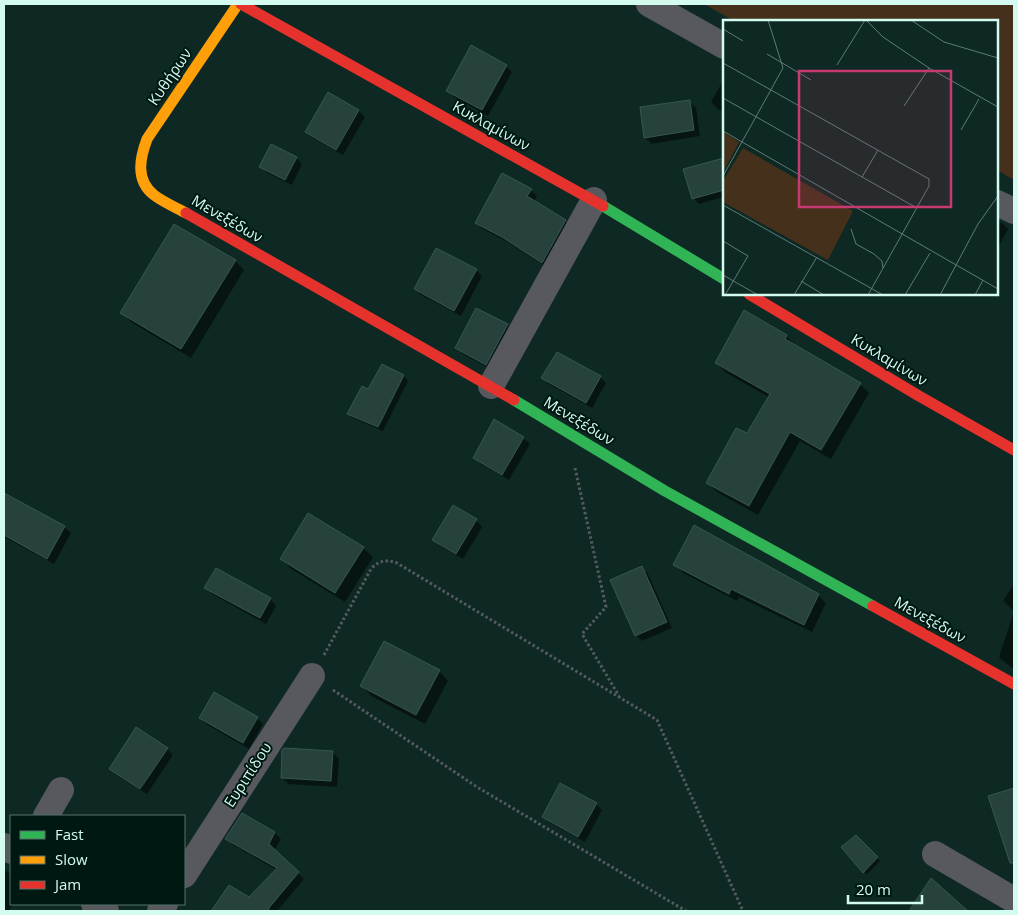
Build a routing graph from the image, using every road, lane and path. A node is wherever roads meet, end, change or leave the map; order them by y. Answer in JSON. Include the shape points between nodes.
{"nodes":[{"id":1,"x":240,"y":4,"type":"edge"},
{"id":2,"x":649,"y":4,"type":"edge"},
{"id":3,"x":723,"y":45,"type":"edge"},
{"id":4,"x":139,"y":171,"type":"joint"},
{"id":5,"x":594,"y":200,"type":"junction"},
{"id":6,"x":998,"y":203,"type":"edge"},
{"id":7,"x":1014,"y":211,"type":"edge"},
{"id":8,"x":723,"y":278,"type":"edge"},
{"id":9,"x":751,"y":295,"type":"edge"},
{"id":10,"x":491,"y":386,"type":"junction"},
{"id":11,"x":568,"y":432,"type":"junction"},
{"id":12,"x":1014,"y":450,"type":"edge"},
{"id":13,"x":312,"y":676,"type":"junction"},
{"id":14,"x":1014,"y":684,"type":"edge"},
{"id":15,"x":620,"y":697,"type":"junction"},
{"id":16,"x":61,"y":790,"type":"dead end"},
{"id":17,"x":47,"y":815,"type":"edge"},
{"id":18,"x":936,"y":854,"type":"dead end"},
{"id":19,"x":185,"y":873,"type":"edge"},
{"id":20,"x":1014,"y":900,"type":"edge"},
{"id":21,"x":686,"y":911,"type":"edge"},
{"id":22,"x":743,"y":911,"type":"edge"}],
"edges":[{"from":1,"to":4,"type":"street","name":"Κυθήρων","via":[[146,139]]},
{"from":1,"to":5,"type":"street","name":"Κυκλαμίνων"},
{"from":2,"to":3,"type":"street"},
{"from":4,"to":10,"type":"street","name":"Μενεξέδων","via":[[145,186],[153,194]]},
{"from":5,"to":8,"type":"street","name":"Κυκλαμίνων"},
{"from":5,"to":10,"type":"street"},
{"from":6,"to":7,"type":"street"},
{"from":9,"to":12,"type":"street","name":"Κυκλαμίνων"},
{"from":10,"to":11,"type":"street","name":"Μενεξέδων"},
{"from":11,"to":14,"type":"street","name":"Μενεξέδων","via":[[665,491]]},
{"from":11,"to":15,"type":"path","via":[[606,607],[582,634]]},
{"from":13,"to":15,"type":"path","via":[[371,569],[389,560]]},
{"from":13,"to":19,"type":"street","name":"Ευριπίδου"},
{"from":13,"to":21,"type":"path","via":[[477,787]]},
{"from":15,"to":22,"type":"path","via":[[657,720]]},
{"from":16,"to":17,"type":"street"},
{"from":18,"to":20,"type":"street"}]}
